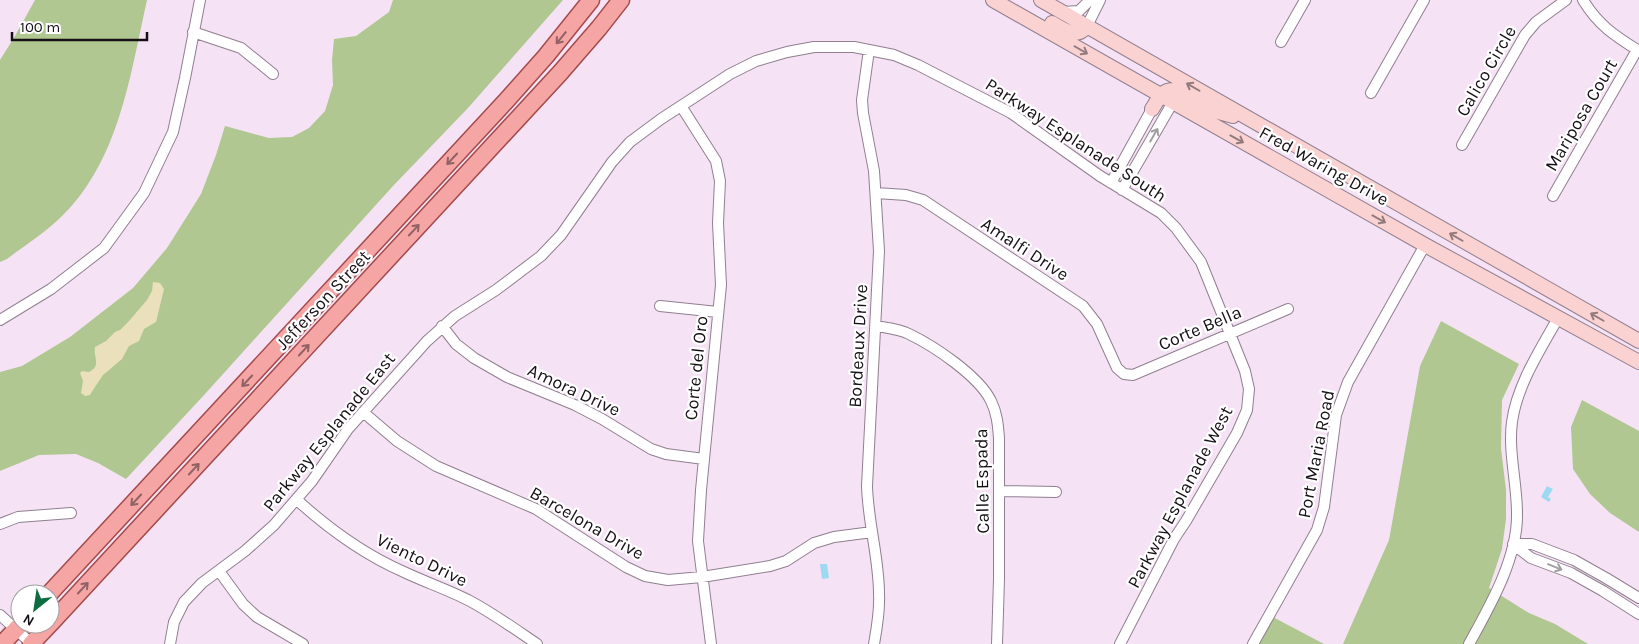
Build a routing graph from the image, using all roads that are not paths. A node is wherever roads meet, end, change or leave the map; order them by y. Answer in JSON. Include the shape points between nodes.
{"nodes":[{"id":1,"x":200,"y":0,"type":"edge"},
{"id":2,"x":591,"y":0,"type":"edge"},
{"id":3,"x":622,"y":0,"type":"edge"},
{"id":4,"x":1041,"y":0,"type":"edge"},
{"id":5,"x":1090,"y":0,"type":"edge"},
{"id":6,"x":1100,"y":0,"type":"edge"},
{"id":7,"x":1305,"y":0,"type":"edge"},
{"id":8,"x":1424,"y":0,"type":"edge"},
{"id":9,"x":1566,"y":0,"type":"edge"},
{"id":10,"x":1583,"y":0,"type":"edge"},
{"id":11,"x":994,"y":1,"type":"edge"},
{"id":12,"x":1063,"y":12,"type":"junction"},
{"id":13,"x":1087,"y":26,"type":"junction"},
{"id":14,"x":193,"y":32,"type":"junction"},
{"id":15,"x":1281,"y":42,"type":"dead end"},
{"id":16,"x":869,"y":50,"type":"junction"},
{"id":17,"x":1638,"y":50,"type":"edge"},
{"id":18,"x":756,"y":61,"type":"joint"},
{"id":19,"x":273,"y":74,"type":"dead end"},
{"id":20,"x":1371,"y":93,"type":"dead end"},
{"id":21,"x":1160,"y":95,"type":"junction"},
{"id":22,"x":1173,"y":102,"type":"junction"},
{"id":23,"x":681,"y":106,"type":"junction"},
{"id":24,"x":1152,"y":109,"type":"joint"},
{"id":25,"x":1258,"y":124,"type":"junction"},
{"id":26,"x":1462,"y":145,"type":"dead end"},
{"id":27,"x":1110,"y":184,"type":"junction"},
{"id":28,"x":1122,"y":190,"type":"junction"},
{"id":29,"x":876,"y":193,"type":"junction"},
{"id":30,"x":1553,"y":196,"type":"dead end"},
{"id":31,"x":1424,"y":244,"type":"junction"},
{"id":32,"x":660,"y":306,"type":"dead end"},
{"id":33,"x":1288,"y":309,"type":"dead end"},
{"id":34,"x":718,"y":312,"type":"junction"},
{"id":35,"x":1558,"y":318,"type":"junction"},
{"id":36,"x":0,"y":320,"type":"edge"},
{"id":37,"x":442,"y":326,"type":"junction"},
{"id":38,"x":876,"y":326,"type":"junction"},
{"id":39,"x":1230,"y":333,"type":"junction"},
{"id":40,"x":1639,"y":341,"type":"edge"},
{"id":41,"x":1639,"y":362,"type":"edge"},
{"id":42,"x":1124,"y":374,"type":"joint"},
{"id":43,"x":363,"y":412,"type":"junction"},
{"id":44,"x":704,"y":459,"type":"junction"},
{"id":45,"x":999,"y":491,"type":"junction"},
{"id":46,"x":1056,"y":492,"type":"dead end"},
{"id":47,"x":297,"y":500,"type":"junction"},
{"id":48,"x":72,"y":512,"type":"dead end"},
{"id":49,"x":0,"y":524,"type":"edge"},
{"id":50,"x":872,"y":532,"type":"junction"},
{"id":51,"x":1513,"y":544,"type":"junction"},
{"id":52,"x":219,"y":571,"type":"junction"},
{"id":53,"x":702,"y":577,"type":"junction"},
{"id":54,"x":58,"y":584,"type":"edge"},
{"id":55,"x":1639,"y":598,"type":"edge"},
{"id":56,"x":60,"y":613,"type":"edge"},
{"id":57,"x":1639,"y":614,"type":"edge"},
{"id":58,"x":0,"y":615,"type":"edge"},
{"id":59,"x":18,"y":638,"type":"edge"},
{"id":60,"x":170,"y":644,"type":"edge"},
{"id":61,"x":303,"y":644,"type":"edge"},
{"id":62,"x":537,"y":644,"type":"edge"},
{"id":63,"x":712,"y":644,"type":"edge"},
{"id":64,"x":874,"y":644,"type":"edge"},
{"id":65,"x":997,"y":644,"type":"edge"},
{"id":66,"x":1120,"y":644,"type":"edge"},
{"id":67,"x":1253,"y":644,"type":"edge"},
{"id":68,"x":1469,"y":644,"type":"edge"}],
"edges":[{"from":1,"to":14,"type":"street"},
{"from":2,"to":54,"type":"main road","name":"Jefferson Street","one_way":true,"via":[[513,93]]},
{"from":56,"to":3,"type":"main road","name":"Jefferson Street","one_way":true,"via":[[560,73]]},
{"from":4,"to":12,"type":"main road","name":"Fred Waring Drive"},
{"from":5,"to":12,"type":"street","via":[[1079,11]]},
{"from":6,"to":13,"type":"street"},
{"from":7,"to":15,"type":"street"},
{"from":8,"to":20,"type":"street"},
{"from":9,"to":26,"type":"street","name":"Calico Circle","via":[[1536,22],[1525,35]]},
{"from":10,"to":17,"type":"street","via":[[1608,32]]},
{"from":11,"to":13,"type":"main road","via":[[1025,10],[1072,33],[1081,33]]},
{"from":11,"to":21,"type":"main road","name":"Fred Waring Drive","one_way":true},
{"from":12,"to":13,"type":"main road","name":"Fred Waring Drive"},
{"from":25,"to":13,"type":"main road","name":"Fred Waring Drive","one_way":true},
{"from":14,"to":19,"type":"street","via":[[241,48]]},
{"from":14,"to":36,"type":"street","via":[[172,132],[144,193],[104,248],[51,289]]},
{"from":16,"to":18,"type":"street","name":"Parkway Esplanade South","via":[[814,48]]},
{"from":16,"to":27,"type":"street","name":"Parkway Esplanade South","via":[[894,55],[918,65],[1011,113]]},
{"from":16,"to":29,"type":"street","name":"Bordeaux Drive","via":[[863,113]]},
{"from":17,"to":30,"type":"street","name":"Mariposa Court"},
{"from":18,"to":23,"type":"street","name":"Parkway Esplanade East"},
{"from":21,"to":22,"type":"main road","name":"Fred Waring Drive"},
{"from":21,"to":24,"type":"main road"},
{"from":21,"to":25,"type":"main road","via":[[1173,90],[1216,110]]},
{"from":28,"to":22,"type":"street","one_way":true},
{"from":22,"to":31,"type":"main road","name":"Fred Waring Drive","one_way":true},
{"from":23,"to":34,"type":"street","name":"Corte del Oro","via":[[716,161],[720,181],[721,285]]},
{"from":23,"to":37,"type":"street","name":"Parkway Esplanade East","via":[[630,142],[541,256],[520,274]]},
{"from":24,"to":27,"type":"street"},
{"from":40,"to":25,"type":"main road","name":"Fred Waring Drive","one_way":true},
{"from":27,"to":28,"type":"street","name":"Parkway Esplanade South"},
{"from":28,"to":39,"type":"street","name":"Parkway Esplanade South","via":[[1161,213],[1189,244],[1201,262]]},
{"from":29,"to":38,"type":"street","name":"Bordeaux Drive","via":[[879,251]]},
{"from":29,"to":42,"type":"street","name":"Amalfi Drive","via":[[923,200],[1083,306],[1097,324],[1117,368]]},
{"from":31,"to":35,"type":"main road","name":"Fred Waring Drive"},
{"from":31,"to":67,"type":"street","name":"Port Maria Road","via":[[1348,382],[1336,415],[1324,507],[1317,530]]},
{"from":32,"to":34,"type":"street"},
{"from":33,"to":39,"type":"street","name":"Corte Bella"},
{"from":34,"to":44,"type":"street","name":"Corte del Oro"},
{"from":35,"to":41,"type":"main road","name":"Fred Waring Drive"},
{"from":35,"to":51,"type":"street","via":[[1516,402],[1512,423],[1517,516]]},
{"from":37,"to":43,"type":"street","name":"Parkway Esplanade East"},
{"from":37,"to":44,"type":"street","name":"Amora Drive","via":[[456,344],[507,377],[575,405],[651,449]]},
{"from":38,"to":45,"type":"street","name":"Calle Espada","via":[[908,334],[977,381],[991,400],[998,420]]},
{"from":38,"to":50,"type":"street","name":"Bordeaux Drive","via":[[867,486]]},
{"from":39,"to":42,"type":"street","name":"Corte Bella","via":[[1133,375]]},
{"from":39,"to":66,"type":"street","name":"Parkway Esplanade West","via":[[1249,389],[1247,410],[1233,440],[1166,553]]},
{"from":43,"to":47,"type":"street","name":"Parkway Esplanade East"},
{"from":43,"to":53,"type":"street","name":"Barcelona Drive","via":[[397,441],[429,462],[536,509],[626,567],[645,576],[668,580]]},
{"from":44,"to":53,"type":"street","name":"Corte del Oro","via":[[698,541]]},
{"from":45,"to":46,"type":"street"},
{"from":45,"to":65,"type":"street","name":"Calle Espada"},
{"from":47,"to":52,"type":"street","name":"Parkway Esplanade East","via":[[246,551]]},
{"from":47,"to":62,"type":"street","name":"Viento Drive","via":[[337,533],[374,557],[475,604]]},
{"from":48,"to":49,"type":"street","via":[[18,518]]},
{"from":50,"to":53,"type":"street","name":"Barcelona Drive","via":[[814,543],[786,561]]},
{"from":50,"to":64,"type":"street","name":"Bordeaux Drive","via":[[879,594]]},
{"from":51,"to":55,"type":"street","via":[[1532,544],[1574,560]]},
{"from":51,"to":57,"type":"street","one_way":true,"via":[[1531,558],[1571,573]]},
{"from":51,"to":68,"type":"street","via":[[1498,590]]},
{"from":52,"to":60,"type":"street","name":"Parkway Esplanade East","via":[[184,602],[174,622]]},
{"from":52,"to":61,"type":"street","via":[[243,604],[257,617]]},
{"from":53,"to":63,"type":"street","name":"Corte del Oro"},
{"from":58,"to":59,"type":"street"}]}
